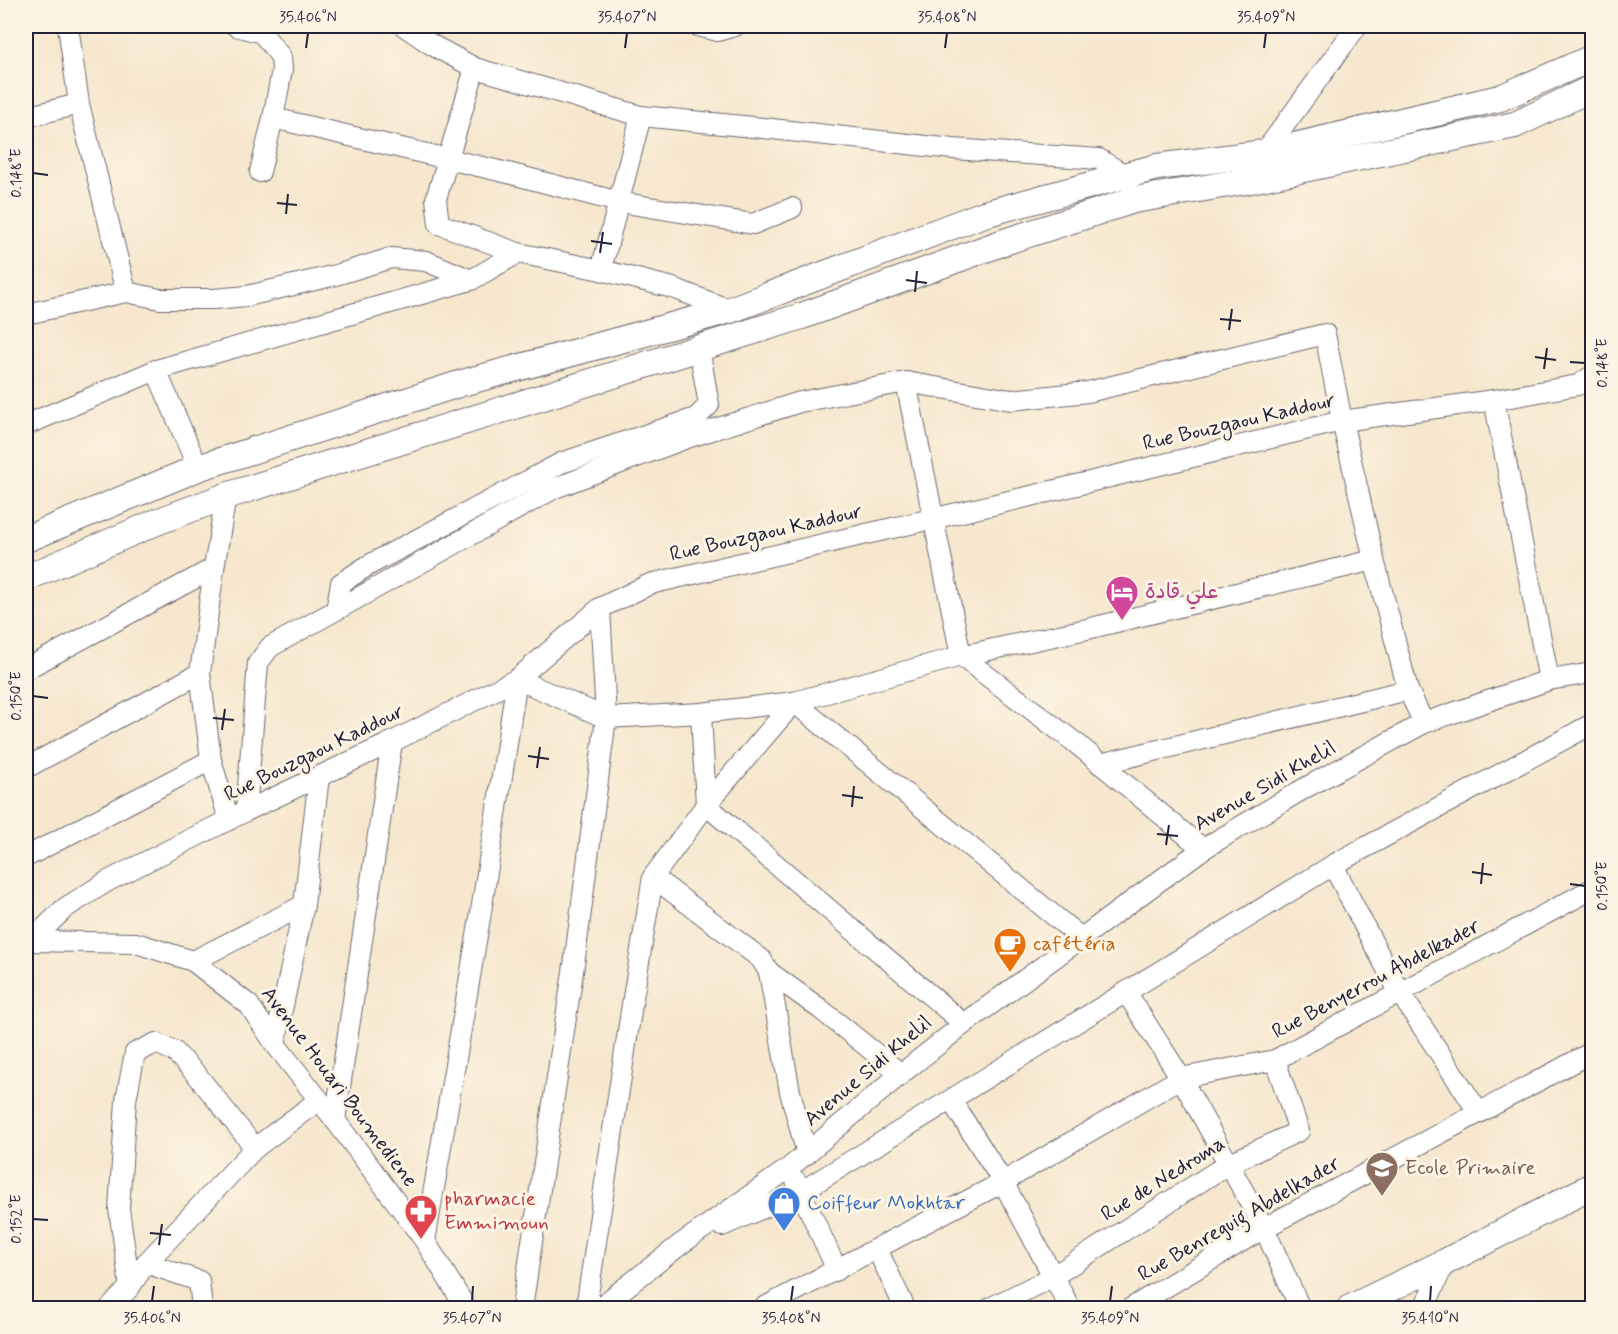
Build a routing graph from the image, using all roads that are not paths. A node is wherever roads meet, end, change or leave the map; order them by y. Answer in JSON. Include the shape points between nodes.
{"nodes":[{"id":1,"x":68,"y":26,"type":"edge"},
{"id":2,"x":236,"y":26,"type":"edge"},
{"id":3,"x":404,"y":26,"type":"edge"},
{"id":4,"x":698,"y":26,"type":"edge"},
{"id":5,"x":735,"y":26,"type":"edge"},
{"id":6,"x":1357,"y":26,"type":"edge"},
{"id":7,"x":265,"y":29,"type":"edge"},
{"id":8,"x":1593,"y":58,"type":"edge"},
{"id":9,"x":475,"y":68,"type":"junction"},
{"id":10,"x":1593,"y":88,"type":"edge"},
{"id":11,"x":79,"y":104,"type":"junction"},
{"id":12,"x":641,"y":116,"type":"junction"},
{"id":13,"x":26,"y":117,"type":"edge"},
{"id":14,"x":273,"y":118,"type":"junction"},
{"id":15,"x":1264,"y":153,"type":"junction"},
{"id":16,"x":448,"y":160,"type":"junction"},
{"id":17,"x":260,"y":172,"type":"dead end"},
{"id":18,"x":1130,"y":188,"type":"junction"},
{"id":19,"x":619,"y":202,"type":"junction"},
{"id":20,"x":792,"y":208,"type":"dead end"},
{"id":21,"x":519,"y":253,"type":"junction"},
{"id":22,"x":601,"y":270,"type":"junction"},
{"id":23,"x":471,"y":280,"type":"junction"},
{"id":24,"x":126,"y":292,"type":"junction"},
{"id":25,"x":730,"y":310,"type":"junction"},
{"id":26,"x":26,"y":314,"type":"edge"},
{"id":27,"x":699,"y":348,"type":"junction"},
{"id":28,"x":156,"y":370,"type":"junction"},
{"id":29,"x":1593,"y":376,"type":"edge"},
{"id":30,"x":906,"y":382,"type":"junction"},
{"id":31,"x":1494,"y":400,"type":"junction"},
{"id":32,"x":1342,"y":421,"type":"junction"},
{"id":33,"x":26,"y":425,"type":"edge"},
{"id":34,"x":198,"y":468,"type":"junction"},
{"id":35,"x":226,"y":496,"type":"junction"},
{"id":36,"x":933,"y":519,"type":"junction"},
{"id":37,"x":26,"y":539,"type":"edge"},
{"id":38,"x":1374,"y":560,"type":"junction"},
{"id":39,"x":214,"y":568,"type":"junction"},
{"id":40,"x":26,"y":579,"type":"edge"},
{"id":41,"x":600,"y":608,"type":"junction"},
{"id":42,"x":336,"y":610,"type":"junction"},
{"id":43,"x":961,"y":656,"type":"junction"},
{"id":44,"x":26,"y":669,"type":"edge"},
{"id":45,"x":200,"y":673,"type":"junction"},
{"id":46,"x":1593,"y":673,"type":"edge"},
{"id":47,"x":517,"y":679,"type":"junction"},
{"id":48,"x":1549,"y":680,"type":"junction"},
{"id":49,"x":1408,"y":690,"type":"junction"},
{"id":50,"x":794,"y":702,"type":"junction"},
{"id":51,"x":701,"y":713,"type":"junction"},
{"id":52,"x":606,"y":718,"type":"junction"},
{"id":53,"x":1424,"y":723,"type":"junction"},
{"id":54,"x":1593,"y":724,"type":"edge"},
{"id":55,"x":392,"y":742,"type":"junction"},
{"id":56,"x":211,"y":760,"type":"junction"},
{"id":57,"x":1100,"y":764,"type":"junction"},
{"id":58,"x":26,"y":768,"type":"edge"},
{"id":59,"x":319,"y":776,"type":"junction"},
{"id":60,"x":706,"y":805,"type":"junction"},
{"id":61,"x":238,"y":816,"type":"junction"},
{"id":62,"x":1203,"y":849,"type":"junction"},
{"id":63,"x":26,"y":857,"type":"edge"},
{"id":64,"x":1333,"y":865,"type":"junction"},
{"id":65,"x":653,"y":877,"type":"junction"},
{"id":66,"x":1593,"y":889,"type":"edge"},
{"id":67,"x":304,"y":905,"type":"junction"},
{"id":68,"x":1081,"y":938,"type":"junction"},
{"id":69,"x":28,"y":942,"type":"edge"},
{"id":70,"x":193,"y":961,"type":"junction"},
{"id":71,"x":769,"y":972,"type":"junction"},
{"id":72,"x":1126,"y":992,"type":"junction"},
{"id":73,"x":1400,"y":993,"type":"junction"},
{"id":74,"x":964,"y":1024,"type":"junction"},
{"id":75,"x":275,"y":1044,"type":"junction"},
{"id":76,"x":1593,"y":1052,"type":"edge"},
{"id":77,"x":1275,"y":1060,"type":"junction"},
{"id":78,"x":901,"y":1074,"type":"junction"},
{"id":79,"x":1181,"y":1078,"type":"junction"},
{"id":80,"x":319,"y":1100,"type":"junction"},
{"id":81,"x":951,"y":1100,"type":"junction"},
{"id":82,"x":1479,"y":1113,"type":"junction"},
{"id":83,"x":334,"y":1120,"type":"junction"},
{"id":84,"x":255,"y":1148,"type":"junction"},
{"id":85,"x":807,"y":1154,"type":"junction"},
{"id":86,"x":1228,"y":1164,"type":"junction"},
{"id":87,"x":789,"y":1168,"type":"junction"},
{"id":88,"x":1003,"y":1182,"type":"junction"},
{"id":89,"x":1593,"y":1186,"type":"edge"},
{"id":90,"x":801,"y":1191,"type":"junction"},
{"id":91,"x":1264,"y":1228,"type":"junction"},
{"id":92,"x":425,"y":1241,"type":"junction"},
{"id":93,"x":681,"y":1244,"type":"junction"},
{"id":94,"x":877,"y":1249,"type":"junction"},
{"id":95,"x":1444,"y":1262,"type":"junction"},
{"id":96,"x":146,"y":1263,"type":"junction"},
{"id":97,"x":837,"y":1270,"type":"junction"},
{"id":98,"x":1052,"y":1276,"type":"junction"},
{"id":99,"x":130,"y":1287,"type":"junction"},
{"id":100,"x":110,"y":1308,"type":"edge"},
{"id":101,"x":202,"y":1308,"type":"edge"},
{"id":102,"x":466,"y":1308,"type":"edge"},
{"id":103,"x":522,"y":1308,"type":"edge"},
{"id":104,"x":586,"y":1308,"type":"edge"},
{"id":105,"x":599,"y":1308,"type":"edge"},
{"id":106,"x":763,"y":1308,"type":"edge"},
{"id":107,"x":905,"y":1308,"type":"edge"},
{"id":108,"x":990,"y":1308,"type":"edge"},
{"id":109,"x":1070,"y":1308,"type":"edge"},
{"id":110,"x":1131,"y":1308,"type":"edge"},
{"id":111,"x":1300,"y":1308,"type":"edge"},
{"id":112,"x":1350,"y":1308,"type":"edge"},
{"id":113,"x":1424,"y":1308,"type":"edge"}],
"edges":[{"from":1,"to":11,"type":"street"},
{"from":2,"to":7,"type":"street"},
{"from":3,"to":9,"type":"street"},
{"from":4,"to":5,"type":"street","via":[[717,32]]},
{"from":6,"to":15,"type":"street"},
{"from":7,"to":14,"type":"street","via":[[282,63]]},
{"from":8,"to":15,"type":"main road","via":[[1500,98]]},
{"from":9,"to":12,"type":"street"},
{"from":9,"to":16,"type":"street"},
{"from":10,"to":18,"type":"main road","via":[[1515,125],[1246,181]]},
{"from":11,"to":13,"type":"street"},
{"from":11,"to":24,"type":"street"},
{"from":12,"to":18,"type":"street","via":[[953,149],[1099,159]]},
{"from":12,"to":19,"type":"street"},
{"from":14,"to":16,"type":"street"},
{"from":14,"to":17,"type":"street"},
{"from":15,"to":18,"type":"main road","via":[[1158,167]]},
{"from":16,"to":19,"type":"street"},
{"from":16,"to":21,"type":"street","via":[[436,199],[439,225]]},
{"from":18,"to":25,"type":"main road","via":[[984,214]]},
{"from":18,"to":27,"type":"main road","via":[[1004,242],[802,316]]},
{"from":19,"to":20,"type":"street","via":[[753,224]]},
{"from":19,"to":22,"type":"street"},
{"from":21,"to":22,"type":"street"},
{"from":21,"to":23,"type":"street"},
{"from":22,"to":25,"type":"street","via":[[673,288]]},
{"from":23,"to":24,"type":"street","via":[[426,261],[391,258],[247,296],[160,299]]},
{"from":23,"to":28,"type":"street"},
{"from":24,"to":26,"type":"street"},
{"from":25,"to":34,"type":"main road","via":[[462,383]]},
{"from":27,"to":35,"type":"main road"},
{"from":27,"to":42,"type":"street","via":[[709,405],[696,418],[561,463],[367,566],[341,583]]},
{"from":28,"to":33,"type":"street"},
{"from":28,"to":34,"type":"street"},
{"from":29,"to":31,"type":"street","name":"Rue Bouzgaou Kaddour","via":[[1578,385]]},
{"from":30,"to":32,"type":"street","via":[[1011,400],[1088,392],[1325,334]]},
{"from":30,"to":36,"type":"street"},
{"from":30,"to":42,"type":"street","via":[[800,402],[687,438],[555,488]]},
{"from":31,"to":32,"type":"street","name":"Rue Bouzgaou Kaddour"},
{"from":31,"to":48,"type":"street"},
{"from":32,"to":36,"type":"street","name":"Rue Bouzgaou Kaddour"},
{"from":32,"to":38,"type":"street"},
{"from":34,"to":37,"type":"main road"},
{"from":35,"to":39,"type":"street"},
{"from":35,"to":40,"type":"main road"},
{"from":36,"to":41,"type":"street","name":"Rue Bouzgaou Kaddour","via":[[650,584]]},
{"from":36,"to":43,"type":"street"},
{"from":38,"to":43,"type":"street"},
{"from":38,"to":49,"type":"street"},
{"from":39,"to":44,"type":"street"},
{"from":39,"to":45,"type":"street"},
{"from":41,"to":47,"type":"street","name":"Rue Bouzgaou Kaddour"},
{"from":41,"to":52,"type":"street"},
{"from":42,"to":61,"type":"street","via":[[270,647],[258,663]]},
{"from":43,"to":50,"type":"street"},
{"from":43,"to":57,"type":"street"},
{"from":45,"to":56,"type":"street"},
{"from":45,"to":58,"type":"street"},
{"from":46,"to":48,"type":"street","name":"Avenue Sidi Khelil"},
{"from":47,"to":52,"type":"street"},
{"from":47,"to":55,"type":"street","name":"Rue Bouzgaou Kaddour"},
{"from":47,"to":92,"type":"street"},
{"from":48,"to":53,"type":"street","name":"Avenue Sidi Khelil"},
{"from":49,"to":53,"type":"street"},
{"from":49,"to":57,"type":"street"},
{"from":50,"to":51,"type":"street"},
{"from":50,"to":60,"type":"street"},
{"from":50,"to":68,"type":"street"},
{"from":51,"to":52,"type":"street"},
{"from":51,"to":60,"type":"street"},
{"from":52,"to":103,"type":"street","via":[[574,965]]},
{"from":53,"to":62,"type":"street","name":"Avenue Sidi Khelil"},
{"from":54,"to":64,"type":"street","name":"Avenue Sidi Khelil"},
{"from":55,"to":59,"type":"street","name":"Rue Bouzgaou Kaddour"},
{"from":55,"to":83,"type":"street"},
{"from":56,"to":61,"type":"street"},
{"from":56,"to":63,"type":"street"},
{"from":57,"to":62,"type":"street"},
{"from":59,"to":61,"type":"street","name":"Rue Bouzgaou Kaddour"},
{"from":59,"to":67,"type":"street"},
{"from":60,"to":65,"type":"street"},
{"from":60,"to":74,"type":"street"},
{"from":61,"to":69,"type":"street","name":"Rue Bouzgaou Kaddour","via":[[108,881],[65,908]]},
{"from":62,"to":68,"type":"street","name":"Avenue Sidi Khelil"},
{"from":64,"to":72,"type":"street","name":"Avenue Sidi Khelil"},
{"from":64,"to":73,"type":"street"},
{"from":65,"to":71,"type":"street","via":[[761,959]]},
{"from":65,"to":104,"type":"street"},
{"from":66,"to":73,"type":"street","name":"Rue Benyerrou Abdelkader"},
{"from":67,"to":70,"type":"street"},
{"from":67,"to":75,"type":"street"},
{"from":68,"to":74,"type":"street","name":"Avenue Sidi Khelil"},
{"from":69,"to":70,"type":"street","name":"Avenue Houari Boumediene","via":[[136,943]]},
{"from":70,"to":75,"type":"street","name":"Avenue Houari Boumediene","via":[[249,1005]]},
{"from":71,"to":78,"type":"street"},
{"from":71,"to":85,"type":"street","via":[[790,1092]]},
{"from":72,"to":79,"type":"street"},
{"from":72,"to":81,"type":"street","name":"Avenue Sidi Khelil"},
{"from":73,"to":77,"type":"street","name":"Rue Benyerrou Abdelkader"},
{"from":73,"to":82,"type":"street"},
{"from":74,"to":78,"type":"street","name":"Avenue Sidi Khelil"},
{"from":75,"to":80,"type":"street","name":"Avenue Houari Boumediene"},
{"from":76,"to":82,"type":"street","name":"Rue Benreguig Abdelkader"},
{"from":77,"to":79,"type":"street","name":"Rue Benyerrou Abdelkader"},
{"from":77,"to":86,"type":"street","name":"Rue de Nedroma","via":[[1299,1131]]},
{"from":78,"to":85,"type":"street","name":"Avenue Sidi Khelil"},
{"from":79,"to":86,"type":"street"},
{"from":79,"to":88,"type":"street","name":"Rue Benyerrou Abdelkader"},
{"from":80,"to":83,"type":"street","name":"Avenue Houari Boumediene"},
{"from":80,"to":84,"type":"street"},
{"from":81,"to":88,"type":"street"},
{"from":81,"to":90,"type":"street","name":"Avenue Sidi Khelil"},
{"from":82,"to":91,"type":"street","name":"Rue Benreguig Abdelkader"},
{"from":83,"to":92,"type":"street","name":"Avenue Houari Boumediene"},
{"from":84,"to":96,"type":"street"},
{"from":84,"to":99,"type":"street","via":[[174,1051],[156,1043],[135,1053],[126,1100],[119,1209]]},
{"from":85,"to":87,"type":"street","name":"Avenue Sidi Khelil"},
{"from":86,"to":91,"type":"street"},
{"from":86,"to":98,"type":"street","name":"Rue de Nedroma"},
{"from":87,"to":90,"type":"street"},
{"from":87,"to":93,"type":"street","name":"Avenue Sidi Khelil"},
{"from":88,"to":94,"type":"street","name":"Rue Benyerrou Abdelkader"},
{"from":88,"to":98,"type":"street"},
{"from":89,"to":95,"type":"main road"},
{"from":90,"to":93,"type":"street","name":"Avenue Sidi Khelil"},
{"from":90,"to":97,"type":"street"},
{"from":91,"to":110,"type":"street","name":"Rue Benreguig Abdelkader"},
{"from":91,"to":111,"type":"street"},
{"from":92,"to":102,"type":"street","name":"Avenue Houari Boumediene"},
{"from":93,"to":105,"type":"street","name":"Avenue Sidi Khelil"},
{"from":94,"to":97,"type":"street","name":"Rue Benyerrou Abdelkader"},
{"from":94,"to":107,"type":"street"},
{"from":95,"to":112,"type":"main road"},
{"from":95,"to":113,"type":"street"},
{"from":96,"to":99,"type":"street"},
{"from":96,"to":101,"type":"street","via":[[200,1281]]},
{"from":97,"to":106,"type":"street","name":"Rue Benyerrou Abdelkader"},
{"from":98,"to":108,"type":"street","name":"Rue de Nedroma"},
{"from":98,"to":109,"type":"street"},
{"from":99,"to":100,"type":"street"}]}
